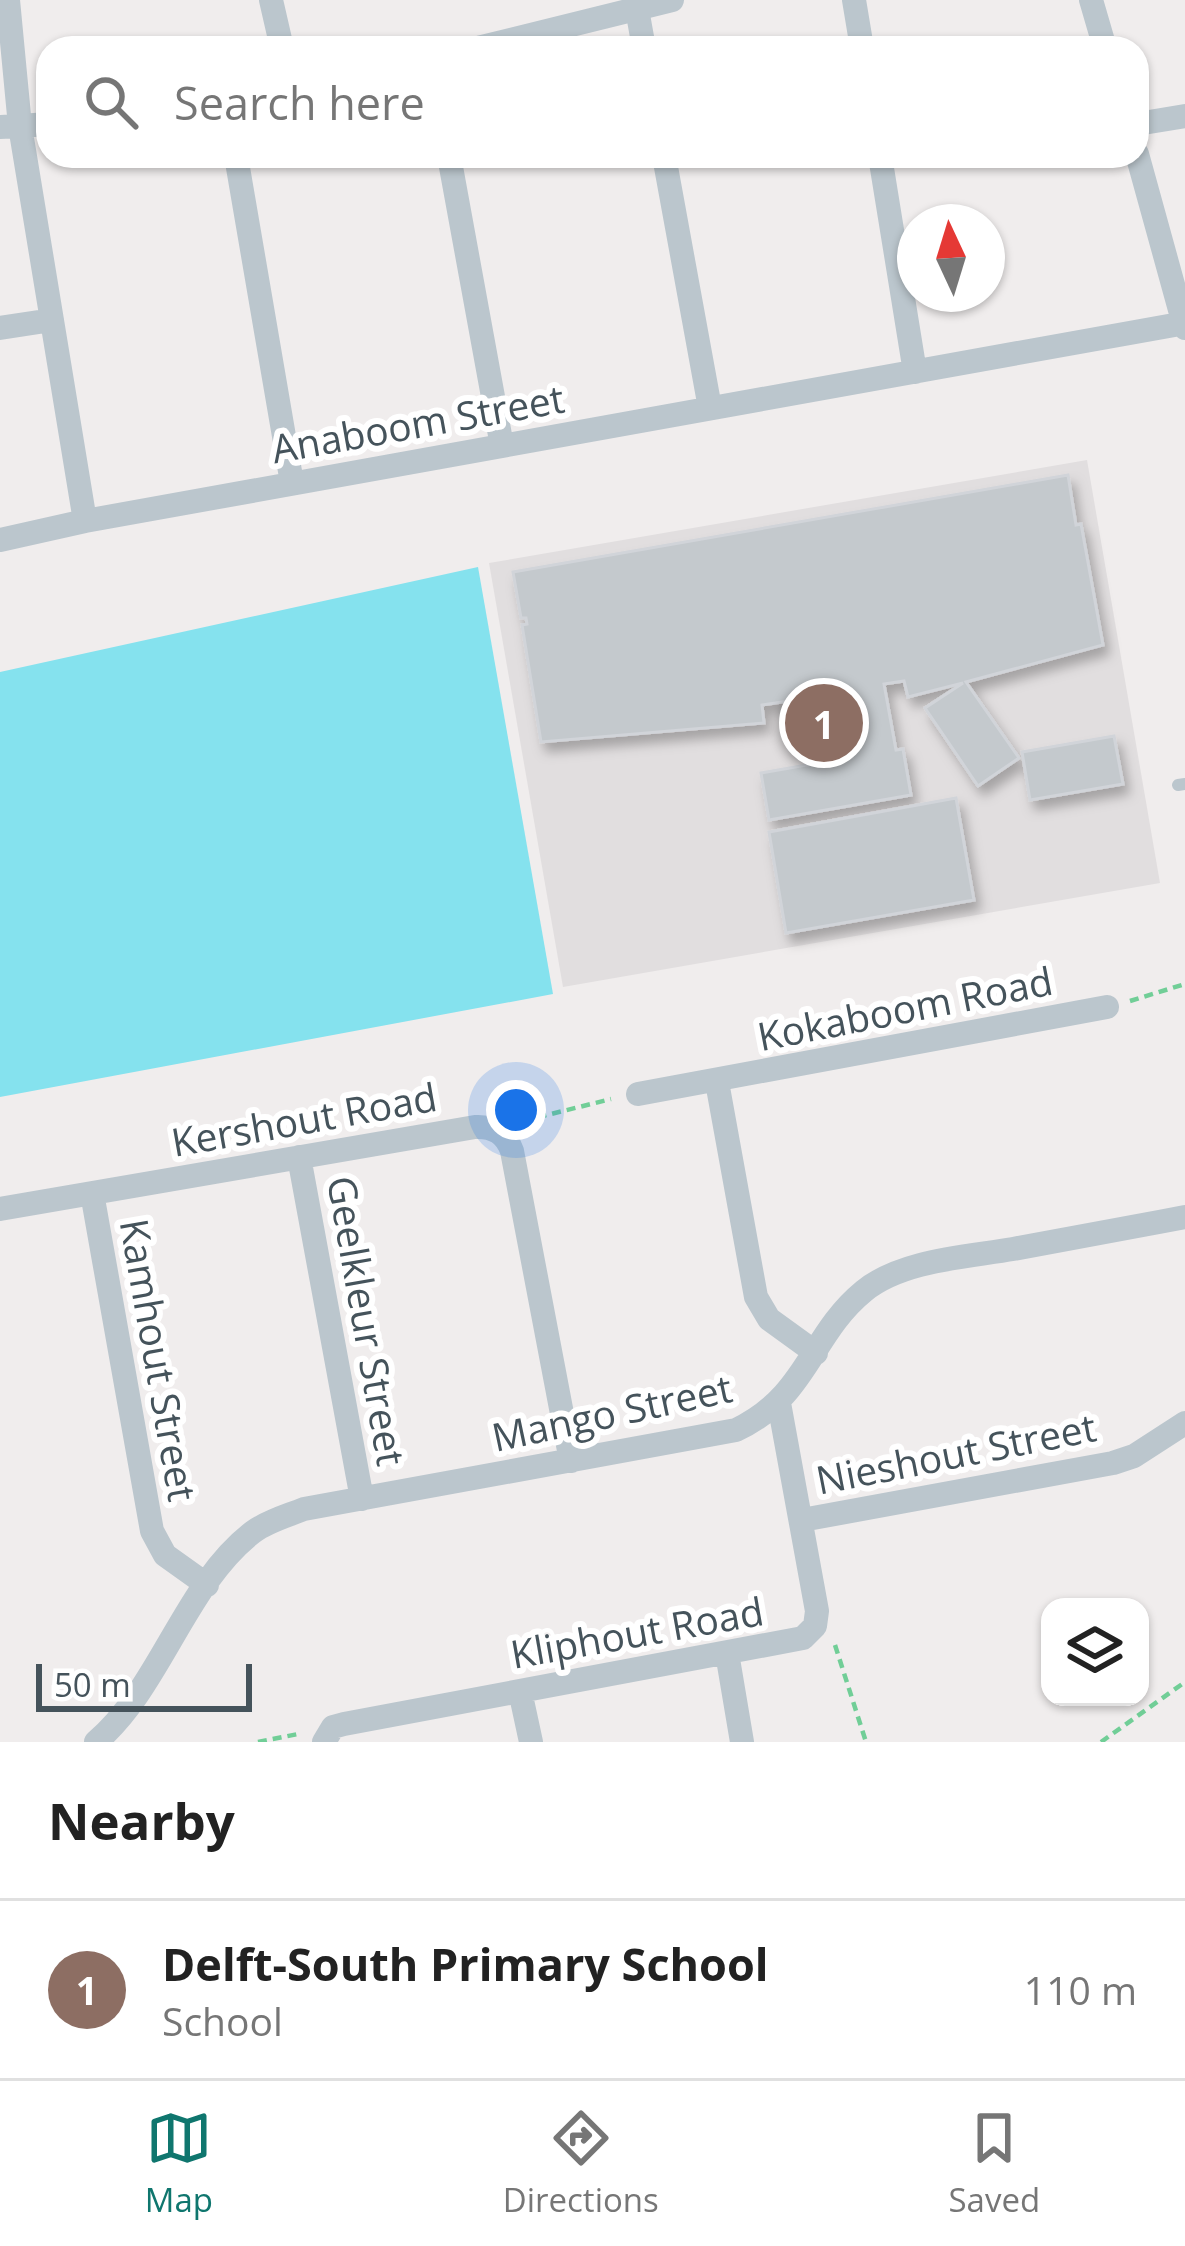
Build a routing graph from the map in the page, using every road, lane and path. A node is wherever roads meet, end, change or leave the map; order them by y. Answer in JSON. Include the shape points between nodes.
{"nodes":[{"id":1,"x":8,"y":0,"type":"edge"},
{"id":2,"x":271,"y":0,"type":"edge"},
{"id":3,"x":671,"y":0,"type":"edge"},
{"id":4,"x":854,"y":0,"type":"edge"},
{"id":5,"x":1091,"y":0,"type":"edge"},
{"id":6,"x":637,"y":8,"type":"junction"},
{"id":7,"x":602,"y":9,"type":"edge"},
{"id":8,"x":278,"y":36,"type":"edge"},
{"id":9,"x":516,"y":36,"type":"edge"},
{"id":10,"x":642,"y":36,"type":"edge"},
{"id":11,"x":860,"y":36,"type":"edge"},
{"id":12,"x":1102,"y":36,"type":"edge"},
{"id":13,"x":1185,"y":116,"type":"edge"},
{"id":14,"x":1149,"y":122,"type":"edge"},
{"id":15,"x":10,"y":126,"type":"edge"},
{"id":16,"x":238,"y":168,"type":"edge"},
{"id":17,"x":451,"y":168,"type":"edge"},
{"id":18,"x":666,"y":168,"type":"edge"},
{"id":19,"x":882,"y":168,"type":"edge"},
{"id":20,"x":1141,"y":168,"type":"edge"},
{"id":21,"x":52,"y":320,"type":"junction"},
{"id":22,"x":1185,"y":325,"type":"edge"},
{"id":23,"x":0,"y":328,"type":"edge"},
{"id":24,"x":915,"y":371,"type":"junction"},
{"id":25,"x":710,"y":409,"type":"junction"},
{"id":26,"x":502,"y":446,"type":"junction"},
{"id":27,"x":292,"y":483,"type":"junction"},
{"id":28,"x":85,"y":521,"type":"junction"},
{"id":29,"x":0,"y":540,"type":"edge"},
{"id":30,"x":1185,"y":984,"type":"edge"},
{"id":31,"x":1107,"y":1007,"type":"joint"},
{"id":32,"x":717,"y":1082,"type":"junction"},
{"id":33,"x":638,"y":1094,"type":"joint"},
{"id":34,"x":495,"y":1130,"type":"junction"},
{"id":35,"x":299,"y":1157,"type":"junction"},
{"id":36,"x":92,"y":1193,"type":"junction"},
{"id":37,"x":0,"y":1209,"type":"edge"},
{"id":38,"x":1185,"y":1217,"type":"edge"},
{"id":39,"x":816,"y":1354,"type":"junction"},
{"id":40,"x":779,"y":1403,"type":"junction"},
{"id":41,"x":1185,"y":1423,"type":"edge"},
{"id":42,"x":571,"y":1461,"type":"junction"},
{"id":43,"x":362,"y":1499,"type":"junction"},
{"id":44,"x":802,"y":1520,"type":"junction"},
{"id":45,"x":207,"y":1585,"type":"junction"},
{"id":46,"x":815,"y":1626,"type":"junction"},
{"id":47,"x":727,"y":1653,"type":"junction"},
{"id":48,"x":1185,"y":1682,"type":"edge"},
{"id":49,"x":520,"y":1691,"type":"junction"},
{"id":50,"x":328,"y":1734,"type":"edge"},
{"id":51,"x":100,"y":1741,"type":"edge"},
{"id":52,"x":258,"y":1742,"type":"edge"},
{"id":53,"x":531,"y":1742,"type":"edge"},
{"id":54,"x":742,"y":1742,"type":"edge"},
{"id":55,"x":866,"y":1742,"type":"edge"},
{"id":56,"x":1101,"y":1742,"type":"edge"}],
"edges":[{"from":1,"to":15,"type":"street"},
{"from":2,"to":8,"type":"street"},
{"from":3,"to":6,"type":"street"},
{"from":4,"to":11,"type":"street"},
{"from":5,"to":12,"type":"street"},
{"from":6,"to":7,"type":"street"},
{"from":6,"to":10,"type":"street"},
{"from":7,"to":9,"type":"street"},
{"from":13,"to":14,"type":"street"},
{"from":15,"to":21,"type":"street"},
{"from":16,"to":27,"type":"street"},
{"from":17,"to":26,"type":"street"},
{"from":18,"to":25,"type":"street"},
{"from":19,"to":24,"type":"street"},
{"from":20,"to":22,"type":"street"},
{"from":21,"to":23,"type":"street"},
{"from":21,"to":28,"type":"street"},
{"from":22,"to":24,"type":"street","name":"Anaboom Street"},
{"from":24,"to":25,"type":"street","name":"Anaboom Street"},
{"from":25,"to":26,"type":"street","name":"Anaboom Street"},
{"from":26,"to":27,"type":"street","name":"Anaboom Street"},
{"from":27,"to":28,"type":"street","name":"Anaboom Street"},
{"from":28,"to":29,"type":"street","name":"Anaboom Street"},
{"from":30,"to":31,"type":"path"},
{"from":31,"to":32,"type":"street","name":"Kokaboom Road"},
{"from":32,"to":33,"type":"street","name":"Kokaboom Road"},
{"from":32,"to":39,"type":"street","name":"Kokaboom Road","via":[[756,1297],[769,1319]]},
{"from":33,"to":34,"type":"path"},
{"from":34,"to":35,"type":"street","name":"Kershout Road"},
{"from":34,"to":42,"type":"street","name":"Kershout Road","via":[[512,1151]]},
{"from":35,"to":36,"type":"street","name":"Kershout Road"},
{"from":35,"to":43,"type":"street","name":"Geelkleur Street"},
{"from":36,"to":37,"type":"street","name":"Kershout Road"},
{"from":36,"to":45,"type":"street","name":"Kamhout Street","via":[[152,1531],[165,1555]]},
{"from":38,"to":39,"type":"street","name":"Mango Street","via":[[891,1275],[865,1290]]},
{"from":39,"to":40,"type":"street","name":"Mango Street"},
{"from":40,"to":42,"type":"street","name":"Mango Street","via":[[736,1430]]},
{"from":40,"to":44,"type":"street","name":"Kliphout Road"},
{"from":41,"to":44,"type":"street","name":"Nieshout Street","via":[[1113,1462]]},
{"from":42,"to":43,"type":"street","name":"Mango Street"},
{"from":43,"to":45,"type":"street","name":"Mango Street","via":[[304,1509],[255,1530]]},
{"from":44,"to":46,"type":"street","name":"Kliphout Road"},
{"from":45,"to":51,"type":"street","name":"Mango Street"},
{"from":46,"to":47,"type":"street","name":"Kliphout Road","via":[[803,1638]]},
{"from":46,"to":55,"type":"path","via":[[838,1648]]},
{"from":47,"to":49,"type":"street","name":"Kliphout Road"},
{"from":47,"to":54,"type":"street"},
{"from":48,"to":56,"type":"path"},
{"from":49,"to":50,"type":"street","name":"Kliphout Road"},
{"from":49,"to":53,"type":"street"},
{"from":50,"to":52,"type":"path"}]}
